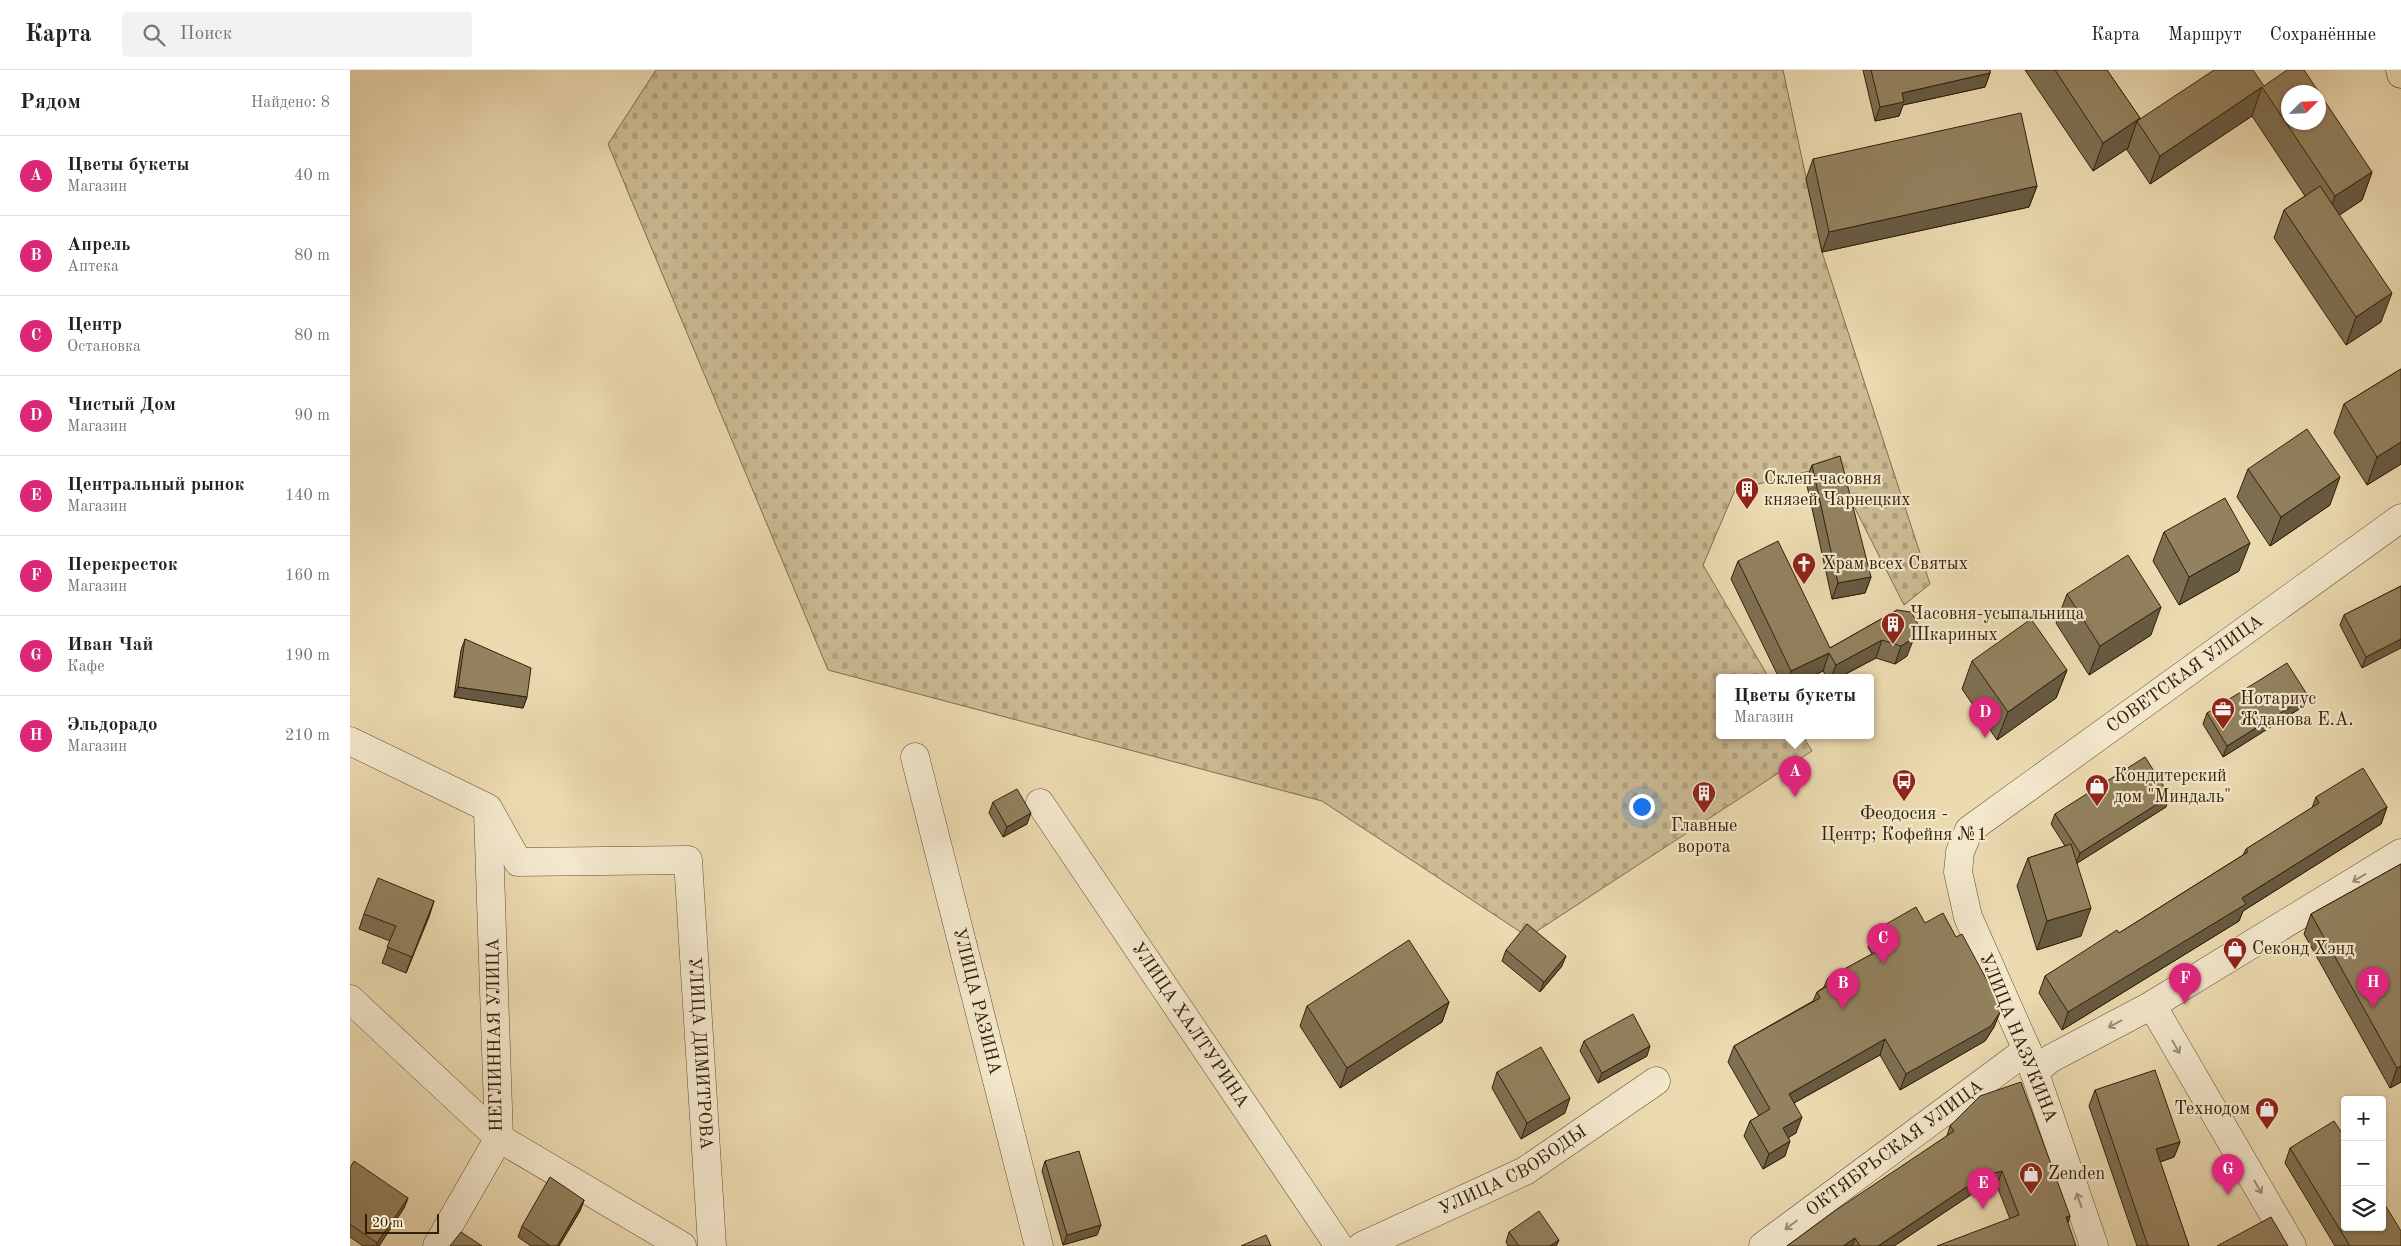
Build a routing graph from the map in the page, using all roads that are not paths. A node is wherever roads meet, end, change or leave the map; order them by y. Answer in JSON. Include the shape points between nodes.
{"nodes":[{"id":1,"x":2400,"y":70,"type":"edge"},
{"id":2,"x":2401,"y":74,"type":"edge"},
{"id":3,"x":2401,"y":518,"type":"edge"},
{"id":4,"x":350,"y":741,"type":"edge"},
{"id":5,"x":915,"y":757,"type":"dead end"},
{"id":6,"x":1040,"y":803,"type":"dead end"},
{"id":7,"x":488,"y":808,"type":"junction"},
{"id":8,"x":1969,"y":830,"type":"joint"},
{"id":9,"x":2401,"y":853,"type":"edge"},
{"id":10,"x":350,"y":999,"type":"edge"},
{"id":11,"x":2152,"y":1005,"type":"junction"},
{"id":12,"x":2030,"y":1061,"type":"junction"},
{"id":13,"x":1656,"y":1081,"type":"dead end"},
{"id":14,"x":499,"y":1138,"type":"junction"},
{"id":15,"x":437,"y":1246,"type":"edge"},
{"id":16,"x":682,"y":1246,"type":"edge"},
{"id":17,"x":712,"y":1246,"type":"edge"},
{"id":18,"x":1039,"y":1246,"type":"edge"},
{"id":19,"x":1339,"y":1246,"type":"edge"},
{"id":20,"x":1362,"y":1246,"type":"edge"},
{"id":21,"x":1763,"y":1246,"type":"edge"},
{"id":22,"x":2094,"y":1246,"type":"edge"},
{"id":23,"x":2292,"y":1246,"type":"edge"}],
"edges":[{"from":1,"to":2,"type":"main road"},
{"from":3,"to":8,"type":"street","name":"СОВЕТСКАЯ УЛИЦА"},
{"from":4,"to":7,"type":"street"},
{"from":5,"to":18,"type":"street","name":"УЛИЦА РАЗИНА"},
{"from":6,"to":19,"type":"street","name":"УЛИЦА ХАЛТУРИНА"},
{"from":7,"to":14,"type":"street","name":"НЕГЛИННАЯ УЛИЦА"},
{"from":7,"to":17,"type":"street","name":"УЛИЦА ДИМИТРОВА","via":[[518,862],[688,860]]},
{"from":8,"to":12,"type":"street","name":"УЛИЦА НАЗУКИНА","via":[[1960,852],[1958,872],[1968,917]]},
{"from":9,"to":11,"type":"street","name":"ОКТЯБРЬСКАЯ УЛИЦА","one_way":true},
{"from":10,"to":14,"type":"street"},
{"from":11,"to":12,"type":"street","name":"ОКТЯБРЬСКАЯ УЛИЦА","one_way":true,"via":[[2050,1059]]},
{"from":11,"to":23,"type":"street","one_way":true},
{"from":12,"to":21,"type":"street","name":"ОКТЯБРЬСКАЯ УЛИЦА","one_way":true},
{"from":22,"to":12,"type":"street","name":"УЛИЦА НАЗУКИНА","one_way":true},
{"from":13,"to":20,"type":"street","name":"УЛИЦА СВОБОДЫ","via":[[1524,1171]]},
{"from":14,"to":15,"type":"street","name":"НЕГЛИННАЯ УЛИЦА"},
{"from":14,"to":16,"type":"street"}]}
